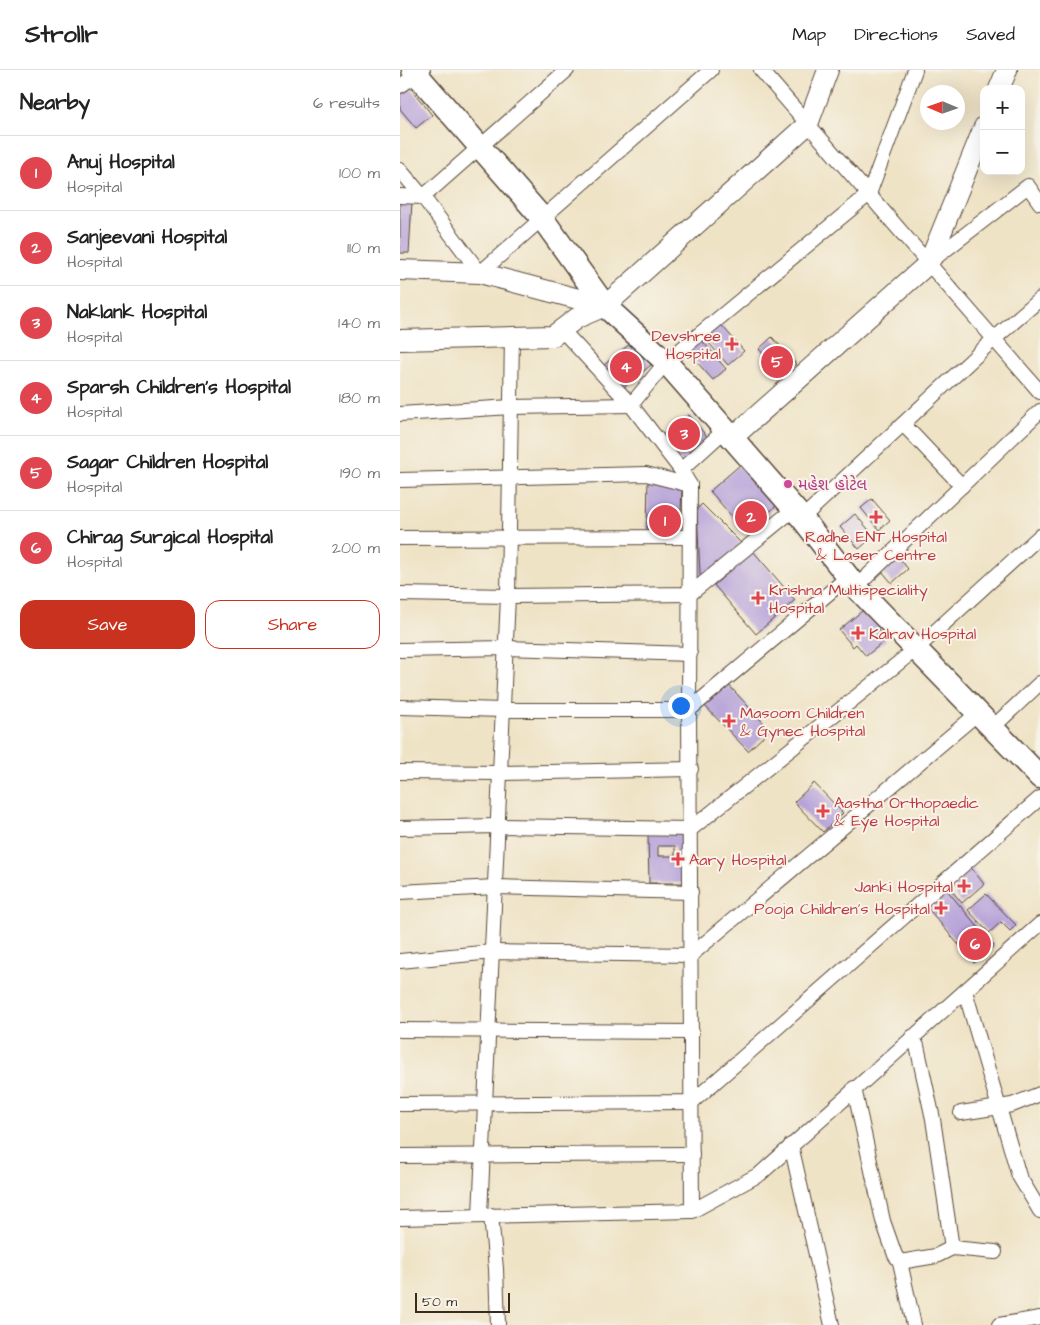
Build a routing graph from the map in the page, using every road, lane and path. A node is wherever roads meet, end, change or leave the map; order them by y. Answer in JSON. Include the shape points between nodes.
{"nodes":[{"id":1,"x":566,"y":70,"type":"edge"},
{"id":2,"x":711,"y":70,"type":"edge"},
{"id":3,"x":761,"y":70,"type":"edge"},
{"id":4,"x":828,"y":70,"type":"edge"},
{"id":5,"x":915,"y":70,"type":"edge"},
{"id":6,"x":1007,"y":70,"type":"edge"},
{"id":7,"x":414,"y":75,"type":"edge"},
{"id":8,"x":1001,"y":85,"type":"edge"},
{"id":9,"x":808,"y":124,"type":"junction"},
{"id":10,"x":983,"y":130,"type":"edge"},
{"id":11,"x":480,"y":147,"type":"junction"},
{"id":12,"x":400,"y":170,"type":"edge"},
{"id":13,"x":869,"y":194,"type":"junction"},
{"id":14,"x":400,"y":196,"type":"edge"},
{"id":15,"x":422,"y":197,"type":"junction"},
{"id":16,"x":1040,"y":203,"type":"edge"},
{"id":17,"x":542,"y":218,"type":"junction"},
{"id":18,"x":929,"y":263,"type":"junction"},
{"id":19,"x":400,"y":270,"type":"edge"},
{"id":20,"x":480,"y":273,"type":"junction"},
{"id":21,"x":1040,"y":299,"type":"edge"},
{"id":22,"x":605,"y":306,"type":"junction"},
{"id":23,"x":562,"y":330,"type":"junction"},
{"id":24,"x":512,"y":335,"type":"junction"},
{"id":25,"x":994,"y":339,"type":"junction"},
{"id":26,"x":400,"y":340,"type":"edge"},
{"id":27,"x":666,"y":362,"type":"junction"},
{"id":28,"x":1040,"y":392,"type":"edge"},
{"id":29,"x":631,"y":405,"type":"junction"},
{"id":30,"x":511,"y":408,"type":"junction"},
{"id":31,"x":1040,"y":411,"type":"edge"},
{"id":32,"x":400,"y":414,"type":"edge"},
{"id":33,"x":903,"y":424,"type":"junction"},
{"id":34,"x":729,"y":434,"type":"junction"},
{"id":35,"x":681,"y":470,"type":"junction"},
{"id":36,"x":510,"y":477,"type":"junction"},
{"id":37,"x":400,"y":480,"type":"edge"},
{"id":38,"x":690,"y":485,"type":"junction"},
{"id":39,"x":962,"y":486,"type":"junction"},
{"id":40,"x":798,"y":513,"type":"junction"},
{"id":41,"x":1040,"y":536,"type":"edge"},
{"id":42,"x":689,"y":537,"type":"junction"},
{"id":43,"x":400,"y":538,"type":"edge"},
{"id":44,"x":509,"y":538,"type":"junction"},
{"id":45,"x":852,"y":582,"type":"junction"},
{"id":46,"x":400,"y":594,"type":"edge"},
{"id":47,"x":690,"y":594,"type":"junction"},
{"id":48,"x":508,"y":596,"type":"junction"},
{"id":49,"x":506,"y":648,"type":"junction"},
{"id":50,"x":916,"y":649,"type":"junction"},
{"id":51,"x":400,"y":650,"type":"edge"},
{"id":52,"x":690,"y":654,"type":"junction"},
{"id":53,"x":1040,"y":683,"type":"edge"},
{"id":54,"x":400,"y":707,"type":"edge"},
{"id":55,"x":503,"y":710,"type":"junction"},
{"id":56,"x":689,"y":710,"type":"junction"},
{"id":57,"x":985,"y":720,"type":"junction"},
{"id":58,"x":691,"y":769,"type":"junction"},
{"id":59,"x":400,"y":772,"type":"edge"},
{"id":60,"x":500,"y":773,"type":"junction"},
{"id":61,"x":1040,"y":777,"type":"edge"},
{"id":62,"x":1040,"y":798,"type":"edge"},
{"id":63,"x":498,"y":826,"type":"junction"},
{"id":64,"x":400,"y":828,"type":"edge"},
{"id":65,"x":691,"y":829,"type":"junction"},
{"id":66,"x":495,"y":887,"type":"junction"},
{"id":67,"x":400,"y":892,"type":"edge"},
{"id":68,"x":691,"y":892,"type":"junction"},
{"id":69,"x":1040,"y":924,"type":"edge"},
{"id":70,"x":492,"y":952,"type":"junction"},
{"id":71,"x":691,"y":954,"type":"junction"},
{"id":72,"x":400,"y":961,"type":"edge"},
{"id":73,"x":965,"y":991,"type":"junction"},
{"id":74,"x":400,"y":1030,"type":"edge"},
{"id":75,"x":488,"y":1032,"type":"junction"},
{"id":76,"x":692,"y":1032,"type":"junction"},
{"id":77,"x":912,"y":1037,"type":"junction"},
{"id":78,"x":854,"y":1088,"type":"junction"},
{"id":79,"x":1040,"y":1094,"type":"edge"},
{"id":80,"x":692,"y":1102,"type":"junction"},
{"id":81,"x":485,"y":1103,"type":"junction"},
{"id":82,"x":400,"y":1104,"type":"edge"},
{"id":83,"x":998,"y":1108,"type":"junction"},
{"id":84,"x":961,"y":1113,"type":"dead end"},
{"id":85,"x":791,"y":1145,"type":"junction"},
{"id":86,"x":692,"y":1154,"type":"junction"},
{"id":87,"x":483,"y":1155,"type":"junction"},
{"id":88,"x":400,"y":1156,"type":"edge"},
{"id":89,"x":692,"y":1211,"type":"junction"},
{"id":90,"x":1040,"y":1211,"type":"edge"},
{"id":91,"x":485,"y":1215,"type":"junction"},
{"id":92,"x":400,"y":1218,"type":"edge"},
{"id":93,"x":952,"y":1248,"type":"junction"},
{"id":94,"x":995,"y":1252,"type":"dead end"},
{"id":95,"x":900,"y":1262,"type":"junction"},
{"id":96,"x":1040,"y":1318,"type":"edge"},
{"id":97,"x":498,"y":1325,"type":"edge"},
{"id":98,"x":832,"y":1325,"type":"edge"},
{"id":99,"x":914,"y":1325,"type":"edge"},
{"id":100,"x":999,"y":1325,"type":"edge"}],
"edges":[{"from":1,"to":11,"type":"street"},
{"from":2,"to":17,"type":"street"},
{"from":3,"to":9,"type":"street"},
{"from":4,"to":9,"type":"street"},
{"from":5,"to":13,"type":"street"},
{"from":6,"to":8,"type":"street"},
{"from":7,"to":11,"type":"main road"},
{"from":9,"to":13,"type":"street"},
{"from":9,"to":22,"type":"street"},
{"from":10,"to":18,"type":"street"},
{"from":11,"to":15,"type":"street"},
{"from":11,"to":17,"type":"main road"},
{"from":12,"to":15,"type":"street"},
{"from":13,"to":18,"type":"street"},
{"from":13,"to":27,"type":"street"},
{"from":14,"to":15,"type":"street"},
{"from":15,"to":20,"type":"street"},
{"from":16,"to":18,"type":"street","via":[[1028,186]]},
{"from":17,"to":20,"type":"street"},
{"from":17,"to":22,"type":"main road"},
{"from":18,"to":25,"type":"street"},
{"from":18,"to":34,"type":"street"},
{"from":19,"to":20,"type":"street"},
{"from":20,"to":22,"type":"street"},
{"from":21,"to":25,"type":"street"},
{"from":22,"to":23,"type":"street","via":[[577,318]]},
{"from":22,"to":27,"type":"main road"},
{"from":23,"to":24,"type":"street","via":[[553,336]]},
{"from":23,"to":29,"type":"street"},
{"from":24,"to":26,"type":"street"},
{"from":24,"to":30,"type":"street"},
{"from":25,"to":28,"type":"street"},
{"from":25,"to":33,"type":"street"},
{"from":27,"to":29,"type":"street"},
{"from":27,"to":34,"type":"main road"},
{"from":29,"to":30,"type":"street"},
{"from":29,"to":35,"type":"street"},
{"from":30,"to":32,"type":"street"},
{"from":30,"to":36,"type":"street"},
{"from":31,"to":39,"type":"street"},
{"from":33,"to":39,"type":"street"},
{"from":33,"to":40,"type":"street"},
{"from":34,"to":35,"type":"street"},
{"from":34,"to":40,"type":"main road"},
{"from":35,"to":38,"type":"street"},
{"from":36,"to":37,"type":"street"},
{"from":36,"to":38,"type":"street","via":[[646,474]]},
{"from":36,"to":44,"type":"street"},
{"from":38,"to":42,"type":"street"},
{"from":39,"to":45,"type":"street"},
{"from":40,"to":45,"type":"main road"},
{"from":40,"to":47,"type":"street"},
{"from":41,"to":50,"type":"street"},
{"from":42,"to":44,"type":"street"},
{"from":42,"to":47,"type":"street"},
{"from":43,"to":44,"type":"street"},
{"from":44,"to":48,"type":"street"},
{"from":45,"to":50,"type":"main road"},
{"from":45,"to":56,"type":"street"},
{"from":46,"to":48,"type":"street"},
{"from":47,"to":48,"type":"street"},
{"from":47,"to":52,"type":"street"},
{"from":48,"to":49,"type":"street"},
{"from":49,"to":51,"type":"street"},
{"from":49,"to":52,"type":"street"},
{"from":49,"to":55,"type":"street"},
{"from":50,"to":57,"type":"main road"},
{"from":50,"to":65,"type":"street"},
{"from":52,"to":56,"type":"street"},
{"from":53,"to":57,"type":"street"},
{"from":54,"to":55,"type":"street"},
{"from":55,"to":56,"type":"street"},
{"from":55,"to":60,"type":"street"},
{"from":56,"to":58,"type":"street"},
{"from":57,"to":61,"type":"main road"},
{"from":57,"to":71,"type":"street"},
{"from":58,"to":60,"type":"street"},
{"from":58,"to":65,"type":"street"},
{"from":59,"to":60,"type":"street"},
{"from":60,"to":63,"type":"street"},
{"from":62,"to":80,"type":"street"},
{"from":63,"to":64,"type":"street"},
{"from":63,"to":65,"type":"street"},
{"from":63,"to":66,"type":"street"},
{"from":65,"to":68,"type":"street"},
{"from":66,"to":67,"type":"street"},
{"from":66,"to":68,"type":"street"},
{"from":66,"to":70,"type":"street"},
{"from":68,"to":71,"type":"street"},
{"from":69,"to":73,"type":"street"},
{"from":70,"to":71,"type":"street"},
{"from":70,"to":72,"type":"street"},
{"from":70,"to":75,"type":"street"},
{"from":71,"to":76,"type":"street"},
{"from":73,"to":77,"type":"street"},
{"from":73,"to":83,"type":"street"},
{"from":74,"to":75,"type":"street"},
{"from":75,"to":76,"type":"street"},
{"from":75,"to":81,"type":"street"},
{"from":76,"to":80,"type":"street"},
{"from":77,"to":78,"type":"street"},
{"from":77,"to":93,"type":"street","via":[[917,1046],[933,1119]]},
{"from":78,"to":85,"type":"street"},
{"from":78,"to":95,"type":"street","via":[[883,1220]]},
{"from":79,"to":83,"type":"street"},
{"from":80,"to":81,"type":"street"},
{"from":80,"to":86,"type":"street"},
{"from":81,"to":82,"type":"street"},
{"from":81,"to":87,"type":"street"},
{"from":83,"to":84,"type":"street"},
{"from":83,"to":90,"type":"street","via":[[1020,1176]]},
{"from":85,"to":89,"type":"street","via":[[760,1174]]},
{"from":85,"to":98,"type":"street"},
{"from":86,"to":87,"type":"street"},
{"from":86,"to":89,"type":"street"},
{"from":87,"to":88,"type":"street"},
{"from":87,"to":91,"type":"street"},
{"from":89,"to":91,"type":"street"},
{"from":91,"to":92,"type":"street"},
{"from":91,"to":97,"type":"street","via":[[496,1269]]},
{"from":93,"to":94,"type":"street"},
{"from":93,"to":95,"type":"street","via":[[936,1256]]},
{"from":95,"to":99,"type":"street"},
{"from":96,"to":100,"type":"street"}]}
